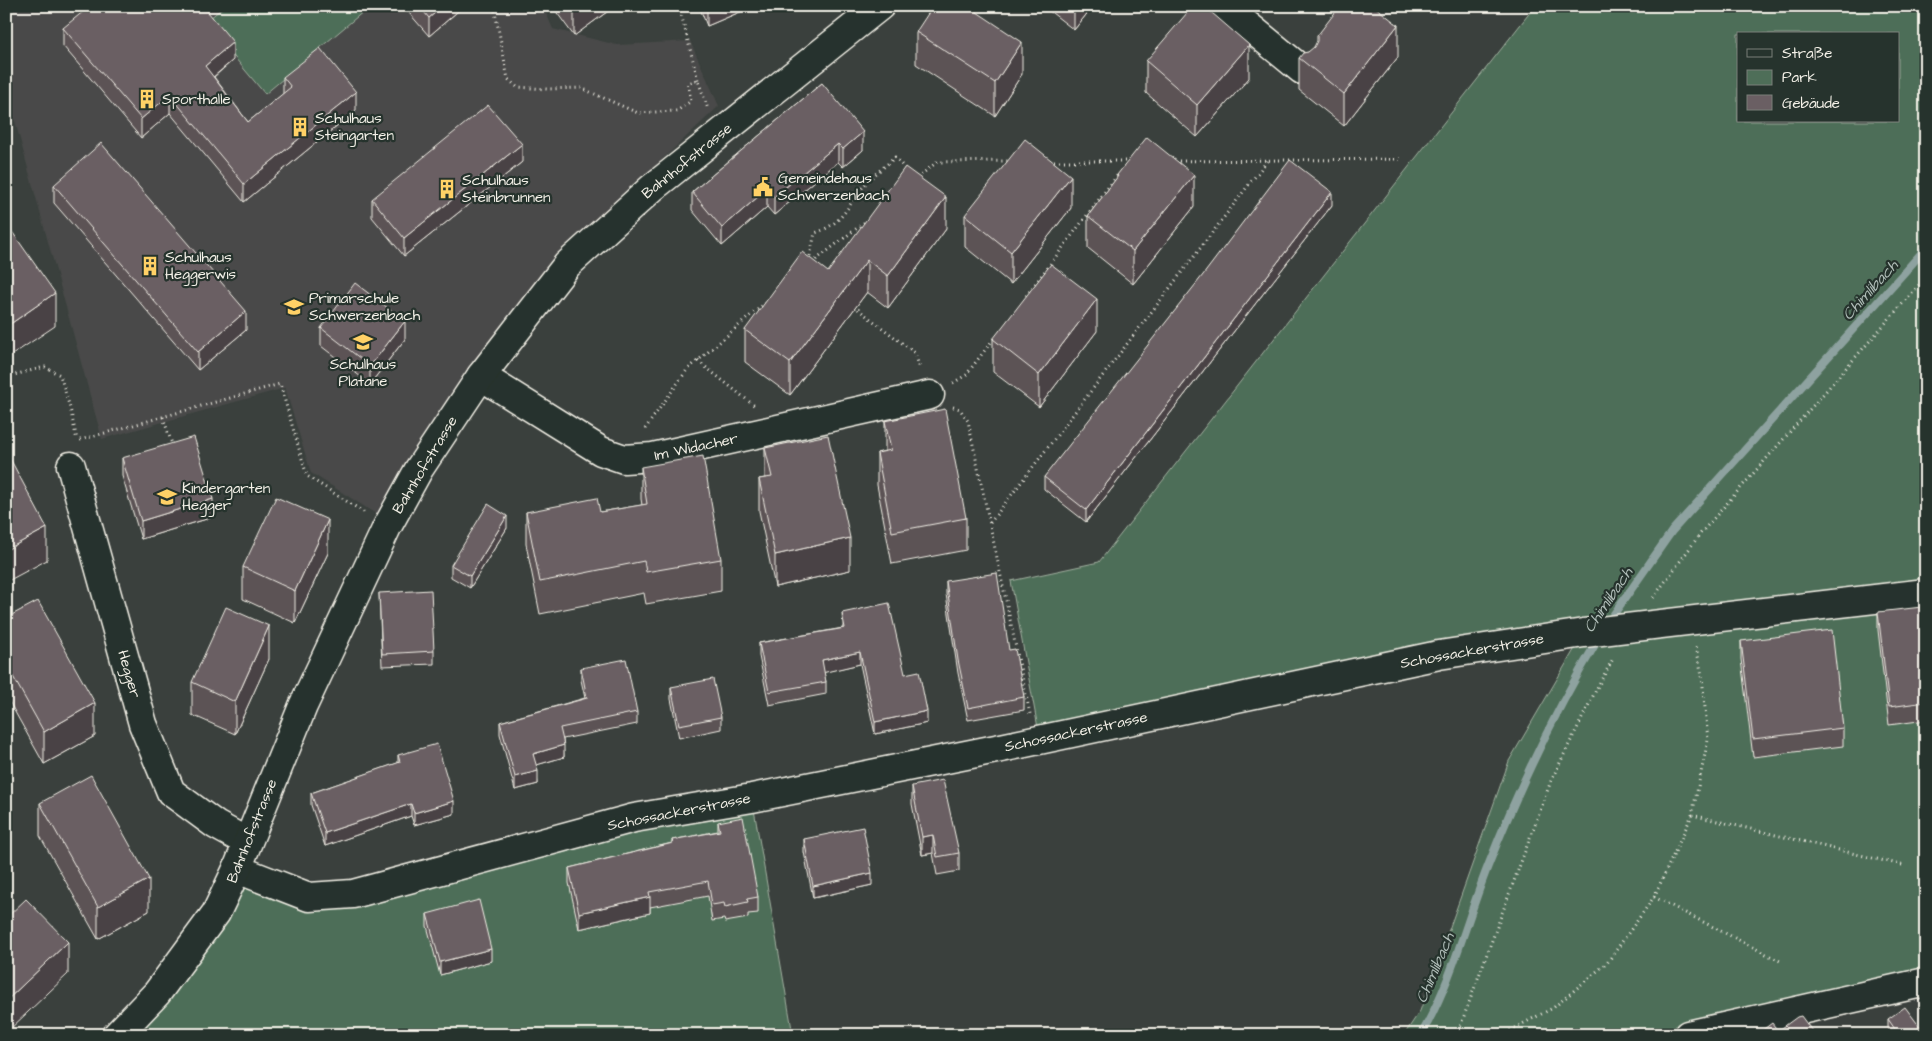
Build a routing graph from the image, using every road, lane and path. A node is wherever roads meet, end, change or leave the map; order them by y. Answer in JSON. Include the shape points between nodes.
{"nodes":[{"id":1,"x":494,"y":6,"type":"edge"},
{"id":2,"x":679,"y":6,"type":"edge"},
{"id":3,"x":880,"y":6,"type":"edge"},
{"id":4,"x":1224,"y":6,"type":"edge"},
{"id":5,"x":1302,"y":70,"type":"edge"},
{"id":6,"x":698,"y":80,"type":"junction"},
{"id":7,"x":721,"y":133,"type":"junction"},
{"id":8,"x":1404,"y":159,"type":"dead end"},
{"id":9,"x":1267,"y":160,"type":"junction"},
{"id":10,"x":1015,"y":161,"type":"edge"},
{"id":11,"x":1045,"y":161,"type":"edge"},
{"id":12,"x":1129,"y":161,"type":"junction"},
{"id":13,"x":1138,"y":161,"type":"edge"},
{"id":14,"x":1165,"y":161,"type":"edge"},
{"id":15,"x":871,"y":217,"type":"edge"},
{"id":16,"x":770,"y":299,"type":"edge"},
{"id":17,"x":1020,"y":304,"type":"edge"},
{"id":18,"x":853,"y":305,"type":"edge"},
{"id":19,"x":996,"y":336,"type":"edge"},
{"id":20,"x":698,"y":360,"type":"junction"},
{"id":21,"x":481,"y":376,"type":"junction"},
{"id":22,"x":6,"y":378,"type":"edge"},
{"id":23,"x":930,"y":395,"type":"junction"},
{"id":24,"x":163,"y":417,"type":"junction"},
{"id":25,"x":782,"y":428,"type":"junction"},
{"id":26,"x":74,"y":453,"type":"junction"},
{"id":27,"x":175,"y":455,"type":"edge"},
{"id":28,"x":624,"y":459,"type":"junction"},
{"id":29,"x":990,"y":523,"type":"junction"},
{"id":30,"x":388,"y":527,"type":"junction"},
{"id":31,"x":1926,"y":593,"type":"edge"},
{"id":32,"x":1691,"y":621,"type":"junction"},
{"id":33,"x":1036,"y":740,"type":"junction"},
{"id":34,"x":1692,"y":815,"type":"junction"},
{"id":35,"x":247,"y":842,"type":"junction"},
{"id":36,"x":1906,"y":866,"type":"dead end"},
{"id":37,"x":237,"y":869,"type":"junction"},
{"id":38,"x":1654,"y":897,"type":"junction"},
{"id":39,"x":1780,"y":961,"type":"dead end"},
{"id":40,"x":1926,"y":982,"type":"edge"},
{"id":41,"x":117,"y":1035,"type":"edge"},
{"id":42,"x":1501,"y":1035,"type":"edge"},
{"id":43,"x":1688,"y":1035,"type":"edge"}],
"edges":[{"from":1,"to":6,"type":"path","via":[[508,78],[517,87],[581,88],[638,113],[677,111],[692,101],[688,83]]},
{"from":2,"to":6,"type":"path"},
{"from":3,"to":7,"type":"street","name":"Bahnhofstrasse"},
{"from":4,"to":5,"type":"street"},
{"from":6,"to":7,"type":"path"},
{"from":7,"to":21,"type":"street","name":"Bahnhofstrasse","via":[[652,188],[567,265]]},
{"from":8,"to":9,"type":"path"},
{"from":9,"to":14,"type":"path"},
{"from":9,"to":29,"type":"path"},
{"from":10,"to":15,"type":"path","via":[[937,162],[915,180],[896,157],[868,181],[837,222],[815,233],[806,268]]},
{"from":11,"to":12,"type":"path"},
{"from":12,"to":13,"type":"path"},
{"from":12,"to":17,"type":"path"},
{"from":16,"to":20,"type":"path"},
{"from":18,"to":23,"type":"path","via":[[914,353]]},
{"from":19,"to":23,"type":"path","via":[[966,375]]},
{"from":20,"to":25,"type":"path"},
{"from":20,"to":28,"type":"path","via":[[687,370]]},
{"from":21,"to":28,"type":"street","name":"Im Widacher","via":[[600,451]]},
{"from":21,"to":30,"type":"street","name":"Bahnhofstrasse","via":[[419,469]]},
{"from":22,"to":26,"type":"path","via":[[45,367],[60,375],[76,433]]},
{"from":23,"to":25,"type":"street","name":"Im Widacher"},
{"from":23,"to":29,"type":"path","via":[[942,404],[960,408],[968,420]]},
{"from":24,"to":26,"type":"path"},
{"from":24,"to":27,"type":"path"},
{"from":24,"to":30,"type":"path","via":[[280,384],[307,476]]},
{"from":25,"to":28,"type":"street","name":"Im Widacher","via":[[653,457]]},
{"from":26,"to":35,"type":"street","name":"Hegger","via":[[143,724],[171,792],[216,825]]},
{"from":29,"to":33,"type":"path"},
{"from":30,"to":35,"type":"street","name":"Bahnhofstrasse","via":[[303,706]]},
{"from":31,"to":32,"type":"street","name":"Schossackerstrasse"},
{"from":32,"to":33,"type":"street","name":"Schossackerstrasse","via":[[1439,655]]},
{"from":32,"to":34,"type":"path","via":[[1702,676],[1708,740]]},
{"from":33,"to":37,"type":"street","name":"Schossackerstrasse","via":[[752,798],[634,818],[353,894],[309,896]]},
{"from":34,"to":36,"type":"path"},
{"from":34,"to":38,"type":"path"},
{"from":35,"to":37,"type":"street","name":"Bahnhofstrasse"},
{"from":37,"to":41,"type":"street","name":"Bahnhofstrasse","via":[[216,913],[157,992]]},
{"from":38,"to":39,"type":"path"},
{"from":38,"to":42,"type":"path","via":[[1607,963],[1552,1008]]},
{"from":40,"to":43,"type":"street"}]}
